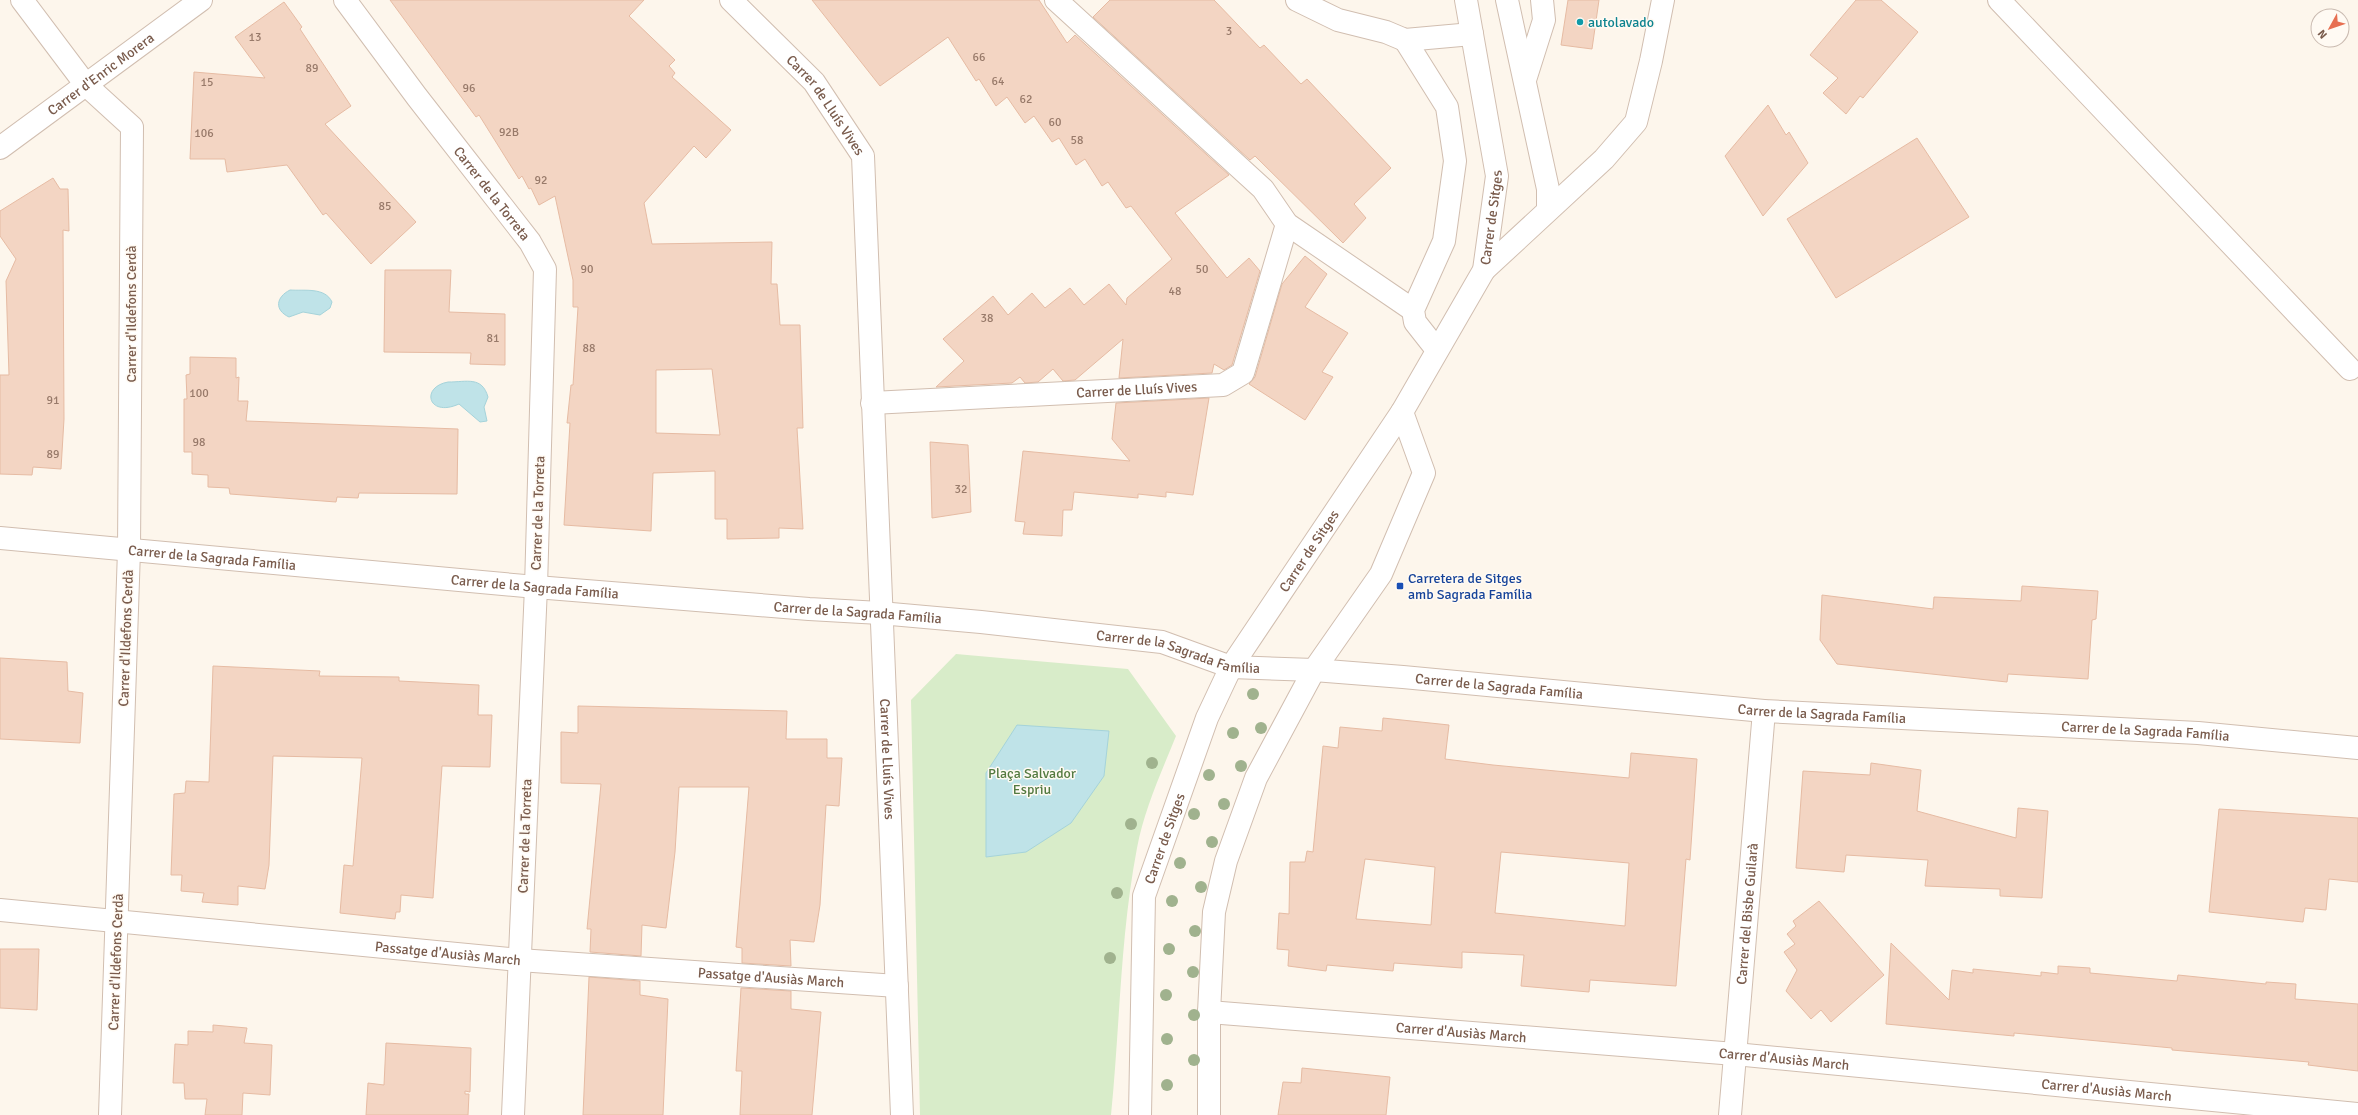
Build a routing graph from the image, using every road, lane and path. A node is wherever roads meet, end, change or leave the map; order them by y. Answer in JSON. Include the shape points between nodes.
{"nodes":[{"id":1,"x":22,"y":0,"type":"edge"},
{"id":2,"x":201,"y":0,"type":"edge"},
{"id":3,"x":346,"y":0,"type":"edge"},
{"id":4,"x":731,"y":0,"type":"edge"},
{"id":5,"x":1056,"y":0,"type":"edge"},
{"id":6,"x":1297,"y":0,"type":"edge"},
{"id":7,"x":1466,"y":0,"type":"edge"},
{"id":8,"x":1507,"y":0,"type":"edge"},
{"id":9,"x":1542,"y":0,"type":"edge"},
{"id":10,"x":1663,"y":0,"type":"edge"},
{"id":11,"x":1999,"y":0,"type":"edge"},
{"id":12,"x":1472,"y":34,"type":"junction"},
{"id":13,"x":1405,"y":40,"type":"junction"},
{"id":14,"x":1524,"y":81,"type":"junction"},
{"id":15,"x":86,"y":85,"type":"junction"},
{"id":16,"x":0,"y":148,"type":"edge"},
{"id":17,"x":1548,"y":210,"type":"junction"},
{"id":18,"x":1287,"y":224,"type":"junction"},
{"id":19,"x":1484,"y":270,"type":"junction"},
{"id":20,"x":1412,"y":310,"type":"junction"},
{"id":21,"x":1437,"y":350,"type":"junction"},
{"id":22,"x":2350,"y":369,"type":"dead end"},
{"id":23,"x":872,"y":402,"type":"junction"},
{"id":24,"x":1402,"y":412,"type":"junction"},
{"id":25,"x":0,"y":538,"type":"edge"},
{"id":26,"x":129,"y":550,"type":"junction"},
{"id":27,"x":536,"y":587,"type":"junction"},
{"id":28,"x":880,"y":613,"type":"junction"},
{"id":29,"x":1231,"y":667,"type":"junction"},
{"id":30,"x":1314,"y":670,"type":"junction"},
{"id":31,"x":1764,"y":711,"type":"junction"},
{"id":32,"x":2358,"y":748,"type":"edge"},
{"id":33,"x":0,"y":910,"type":"edge"},
{"id":34,"x":118,"y":921,"type":"junction"},
{"id":35,"x":519,"y":960,"type":"junction"},
{"id":36,"x":897,"y":986,"type":"junction"},
{"id":37,"x":1209,"y":1012,"type":"junction"},
{"id":38,"x":1735,"y":1054,"type":"junction"},
{"id":39,"x":2358,"y":1114,"type":"edge"},
{"id":40,"x":110,"y":1115,"type":"edge"},
{"id":41,"x":513,"y":1115,"type":"edge"},
{"id":42,"x":902,"y":1115,"type":"edge"},
{"id":43,"x":1140,"y":1115,"type":"edge"},
{"id":44,"x":1209,"y":1115,"type":"edge"},
{"id":45,"x":1730,"y":1115,"type":"edge"}],
"edges":[{"from":1,"to":15,"type":"street","name":"Carrer d'Ildefons Cerdà"},
{"from":2,"to":15,"type":"street","name":"Carrer d'Enric Morera"},
{"from":3,"to":27,"type":"street","name":"Carrer de la Torreta","via":[[416,97],[530,242],[545,269]]},
{"from":4,"to":23,"type":"street","name":"Carrer de Lluís Vives","via":[[814,82],[863,156]]},
{"from":5,"to":18,"type":"street","via":[[1263,190]]},
{"from":6,"to":13,"type":"street","via":[[1338,20],[1386,32]]},
{"from":7,"to":12,"type":"street","name":"Carrer de Sitges"},
{"from":8,"to":14,"type":"street"},
{"from":9,"to":14,"type":"street","via":[[1544,20]]},
{"from":10,"to":17,"type":"street","via":[[1636,122],[1604,159]]},
{"from":11,"to":22,"type":"street"},
{"from":12,"to":13,"type":"street"},
{"from":12,"to":19,"type":"street","name":"Carrer de Sitges","via":[[1497,176]]},
{"from":13,"to":20,"type":"street","via":[[1447,107],[1455,161],[1444,241]]},
{"from":14,"to":17,"type":"street","via":[[1548,189]]},
{"from":15,"to":16,"type":"street","name":"Carrer d'Enric Morera"},
{"from":15,"to":26,"type":"street","name":"Carrer d'Ildefons Cerdà","via":[[132,127]]},
{"from":17,"to":19,"type":"street"},
{"from":18,"to":20,"type":"street"},
{"from":18,"to":23,"type":"street","name":"Carrer de Lluís Vives","via":[[1243,373],[1223,385]]},
{"from":19,"to":21,"type":"street","name":"Carrer de Sitges"},
{"from":20,"to":21,"type":"street","via":[[1415,322]]},
{"from":21,"to":24,"type":"street","name":"Carrer de Sitges"},
{"from":23,"to":28,"type":"street","name":"Carrer de Lluís Vives"},
{"from":24,"to":29,"type":"street","name":"Carrer de Sitges"},
{"from":24,"to":30,"type":"street","via":[[1424,472],[1382,574]]},
{"from":25,"to":26,"type":"street","name":"Carrer de la Sagrada Família"},
{"from":26,"to":27,"type":"street","name":"Carrer de la Sagrada Família"},
{"from":26,"to":34,"type":"street","name":"Carrer d'Ildefons Cerdà"},
{"from":27,"to":28,"type":"street","name":"Carrer de la Sagrada Família"},
{"from":27,"to":35,"type":"street","name":"Carrer de la Torreta"},
{"from":28,"to":29,"type":"street","name":"Carrer de la Sagrada Família","via":[[1162,642]]},
{"from":28,"to":36,"type":"street","name":"Carrer de Lluís Vives"},
{"from":29,"to":30,"type":"street","name":"Carrer de la Sagrada Família"},
{"from":29,"to":43,"type":"street","name":"Carrer de Sitges","via":[[1207,718],[1144,896]]},
{"from":30,"to":31,"type":"street","name":"Carrer de la Sagrada Família"},
{"from":30,"to":37,"type":"street","via":[[1256,778],[1226,861],[1214,912]]},
{"from":31,"to":32,"type":"street","name":"Carrer de la Sagrada Família","via":[[2198,733]]},
{"from":31,"to":38,"type":"street","name":"Carrer del Bisbe Guilarà"},
{"from":33,"to":34,"type":"street","name":"Passatge d'Ausiàs March"},
{"from":34,"to":35,"type":"street","name":"Passatge d'Ausiàs March"},
{"from":34,"to":40,"type":"street","name":"Carrer d'Ildefons Cerdà"},
{"from":35,"to":36,"type":"street","name":"Passatge d'Ausiàs March"},
{"from":35,"to":41,"type":"street","name":"Carrer de la Torreta"},
{"from":36,"to":42,"type":"street","name":"Carrer de Lluís Vives"},
{"from":37,"to":38,"type":"street","name":"Carrer d'Ausiàs March"},
{"from":37,"to":44,"type":"street"},
{"from":38,"to":39,"type":"street","name":"Carrer d'Ausiàs March"},
{"from":38,"to":45,"type":"street","name":"Carrer del Bisbe Guilarà"}]}
